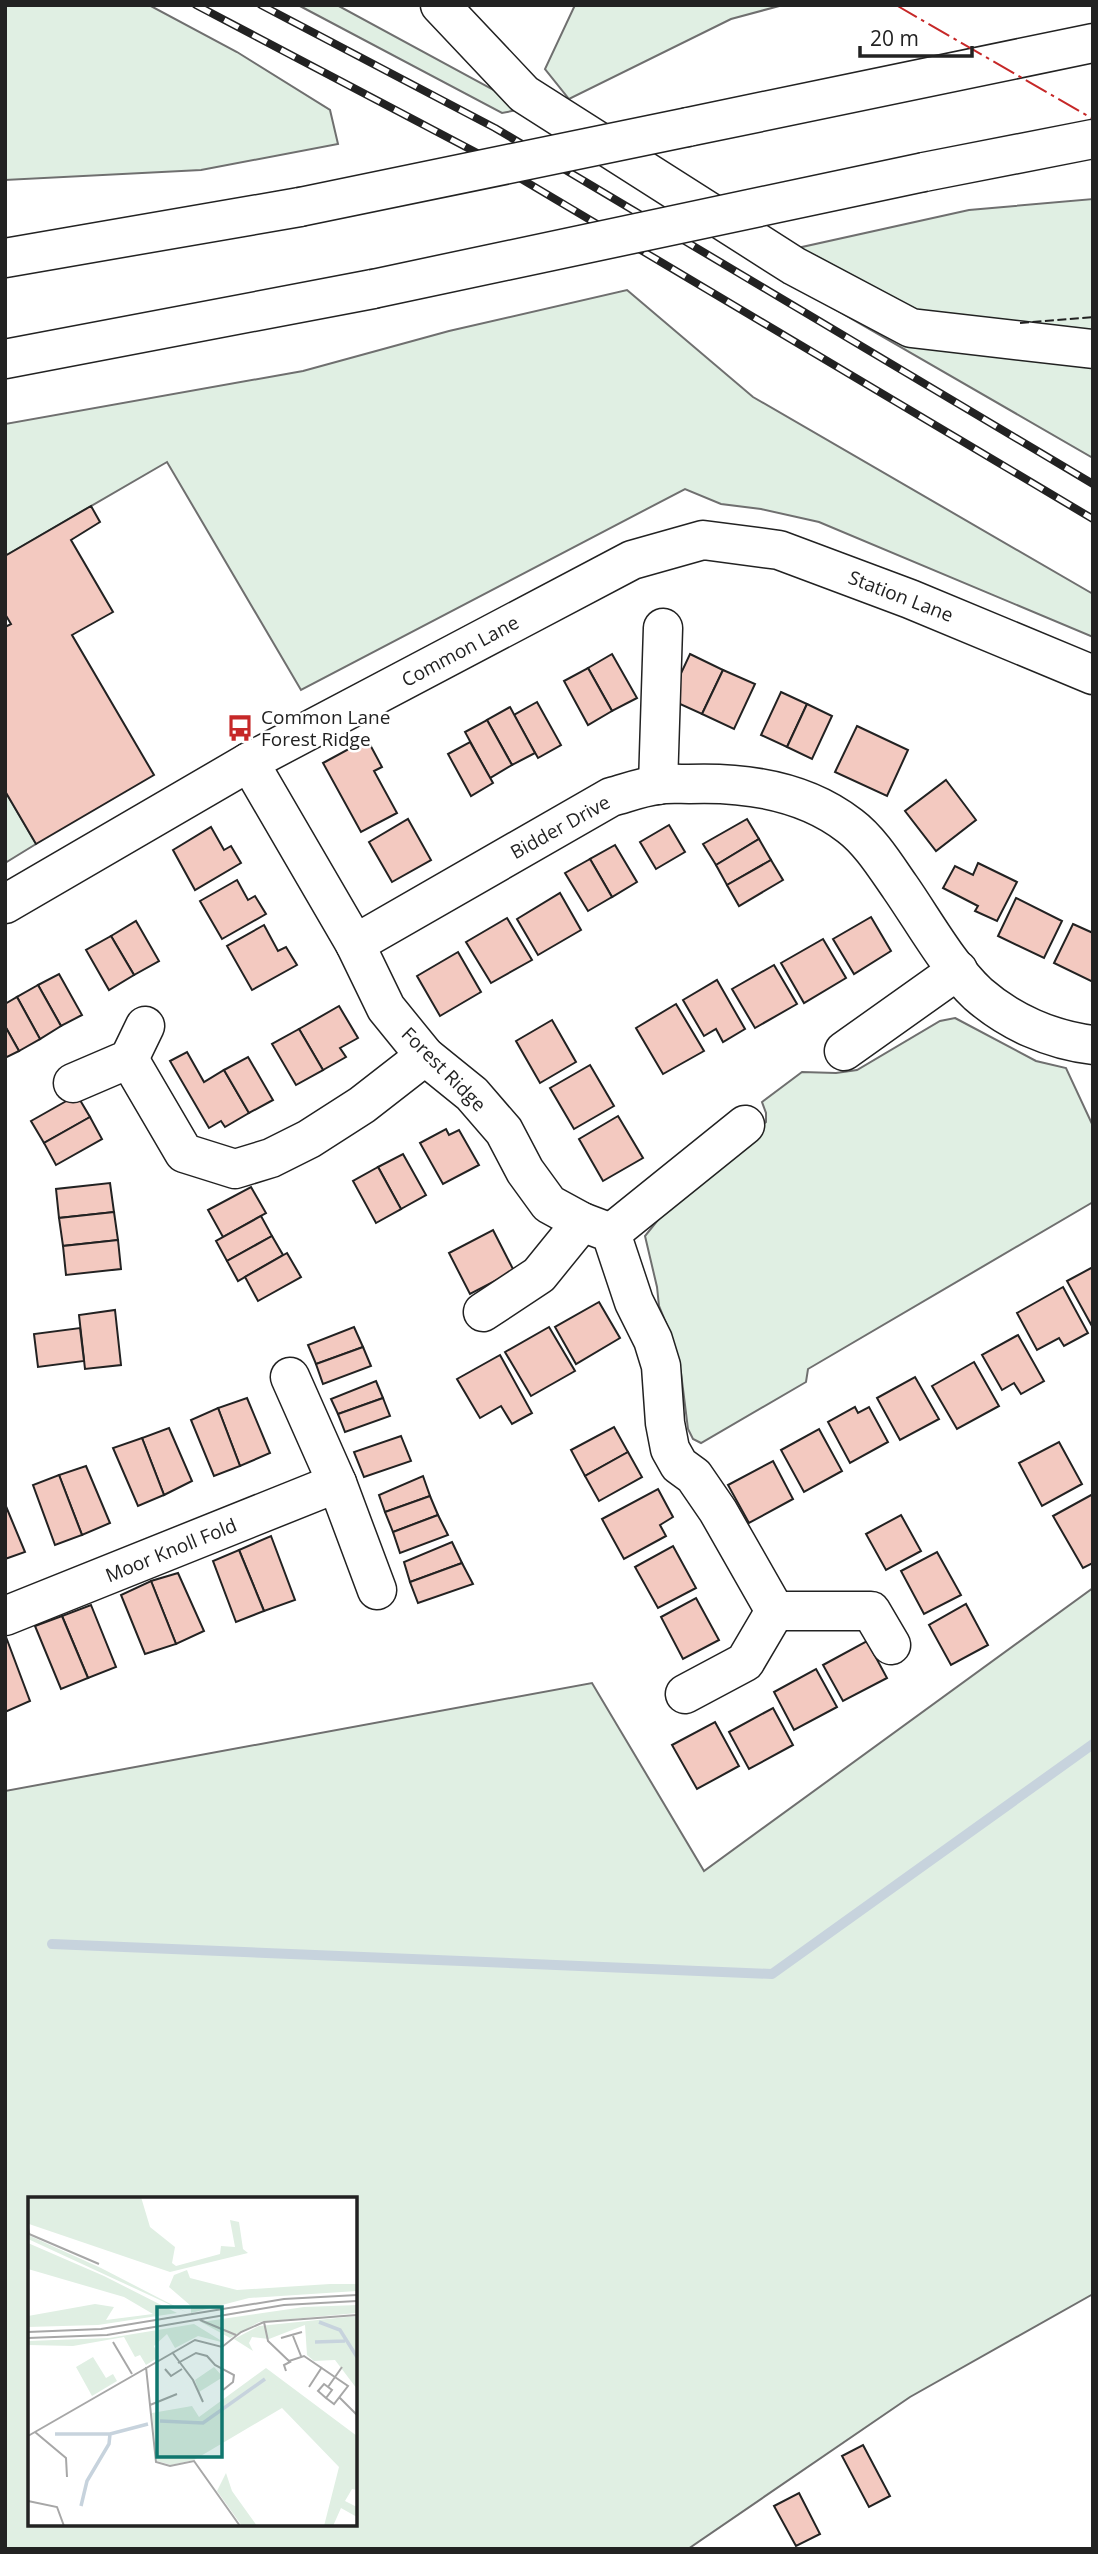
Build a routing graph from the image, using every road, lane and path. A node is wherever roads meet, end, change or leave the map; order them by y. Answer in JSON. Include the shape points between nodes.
{"nodes":[{"id":1,"x":440,"y":5,"type":"edge"},
{"id":2,"x":1093,"y":43,"type":"edge"},
{"id":3,"x":1093,"y":138,"type":"edge"},
{"id":4,"x":5,"y":258,"type":"edge"},
{"id":5,"x":1093,"y":349,"type":"edge"},
{"id":6,"x":5,"y":359,"type":"edge"},
{"id":7,"x":703,"y":540,"type":"joint"},
{"id":8,"x":663,"y":628,"type":"dead end"},
{"id":9,"x":1093,"y":675,"type":"edge"},
{"id":10,"x":249,"y":762,"type":"junction"},
{"id":11,"x":658,"y":785,"type":"junction"},
{"id":12,"x":5,"y":904,"type":"edge"},
{"id":13,"x":355,"y":944,"type":"junction"},
{"id":14,"x":958,"y":970,"type":"junction"},
{"id":15,"x":1093,"y":1045,"type":"edge"},
{"id":16,"x":844,"y":1051,"type":"dead end"},
{"id":17,"x":425,"y":1056,"type":"junction"},
{"id":18,"x":73,"y":1083,"type":"dead end"},
{"id":19,"x":745,"y":1125,"type":"dead end"},
{"id":20,"x":596,"y":1227,"type":"junction"},
{"id":21,"x":483,"y":1312,"type":"dead end"},
{"id":22,"x":290,"y":1377,"type":"dead end"},
{"id":23,"x":337,"y":1483,"type":"junction"},
{"id":24,"x":377,"y":1590,"type":"dead end"},
{"id":25,"x":775,"y":1611,"type":"junction"},
{"id":26,"x":5,"y":1616,"type":"edge"},
{"id":27,"x":891,"y":1646,"type":"dead end"},
{"id":28,"x":685,"y":1694,"type":"dead end"}],
"edges":[{"from":1,"to":5,"type":"main road","via":[[524,94],[794,265],[911,328]]},
{"from":2,"to":4,"type":"main road","bridge":true,"via":[[300,207]]},
{"from":3,"to":6,"type":"main road","bridge":true,"via":[[373,289]]},
{"from":7,"to":9,"type":"main road","name":"Station Lane","via":[[779,550]]},
{"from":7,"to":10,"type":"main road","name":"Common Lane","via":[[632,560]]},
{"from":8,"to":11,"type":"main road"},
{"from":10,"to":12,"type":"main road","name":"Common Lane"},
{"from":10,"to":13,"type":"main road","name":"Forest Ridge"},
{"from":11,"to":13,"type":"main road","name":"Bidder Drive","via":[[611,797]]},
{"from":11,"to":14,"type":"main road","name":"Bidder Drive","via":[[757,786],[805,800],[850,826],[883,863]]},
{"from":13,"to":17,"type":"main road","name":"Forest Ridge","via":[[386,1008]]},
{"from":14,"to":15,"type":"main road","name":"Bidder Drive","via":[[979,994],[1013,1018],[1043,1034]]},
{"from":14,"to":16,"type":"main road"},
{"from":17,"to":18,"type":"main road","via":[[309,1139],[235,1169],[184,1153],[137,1042]]},
{"from":17,"to":20,"type":"main road","name":"Forest Ridge","via":[[472,1094],[504,1131],[548,1203]]},
{"from":19,"to":20,"type":"main road"},
{"from":20,"to":21,"type":"main road","via":[[539,1275]]},
{"from":20,"to":25,"type":"main road","via":[[653,1340],[661,1366],[670,1449],[718,1511]]},
{"from":22,"to":23,"type":"main road"},
{"from":23,"to":24,"type":"main road"},
{"from":23,"to":26,"type":"main road","name":"Moor Knoll Fold"},
{"from":25,"to":27,"type":"main road","via":[[871,1611]]},
{"from":25,"to":28,"type":"main road","via":[[745,1662]]}]}
